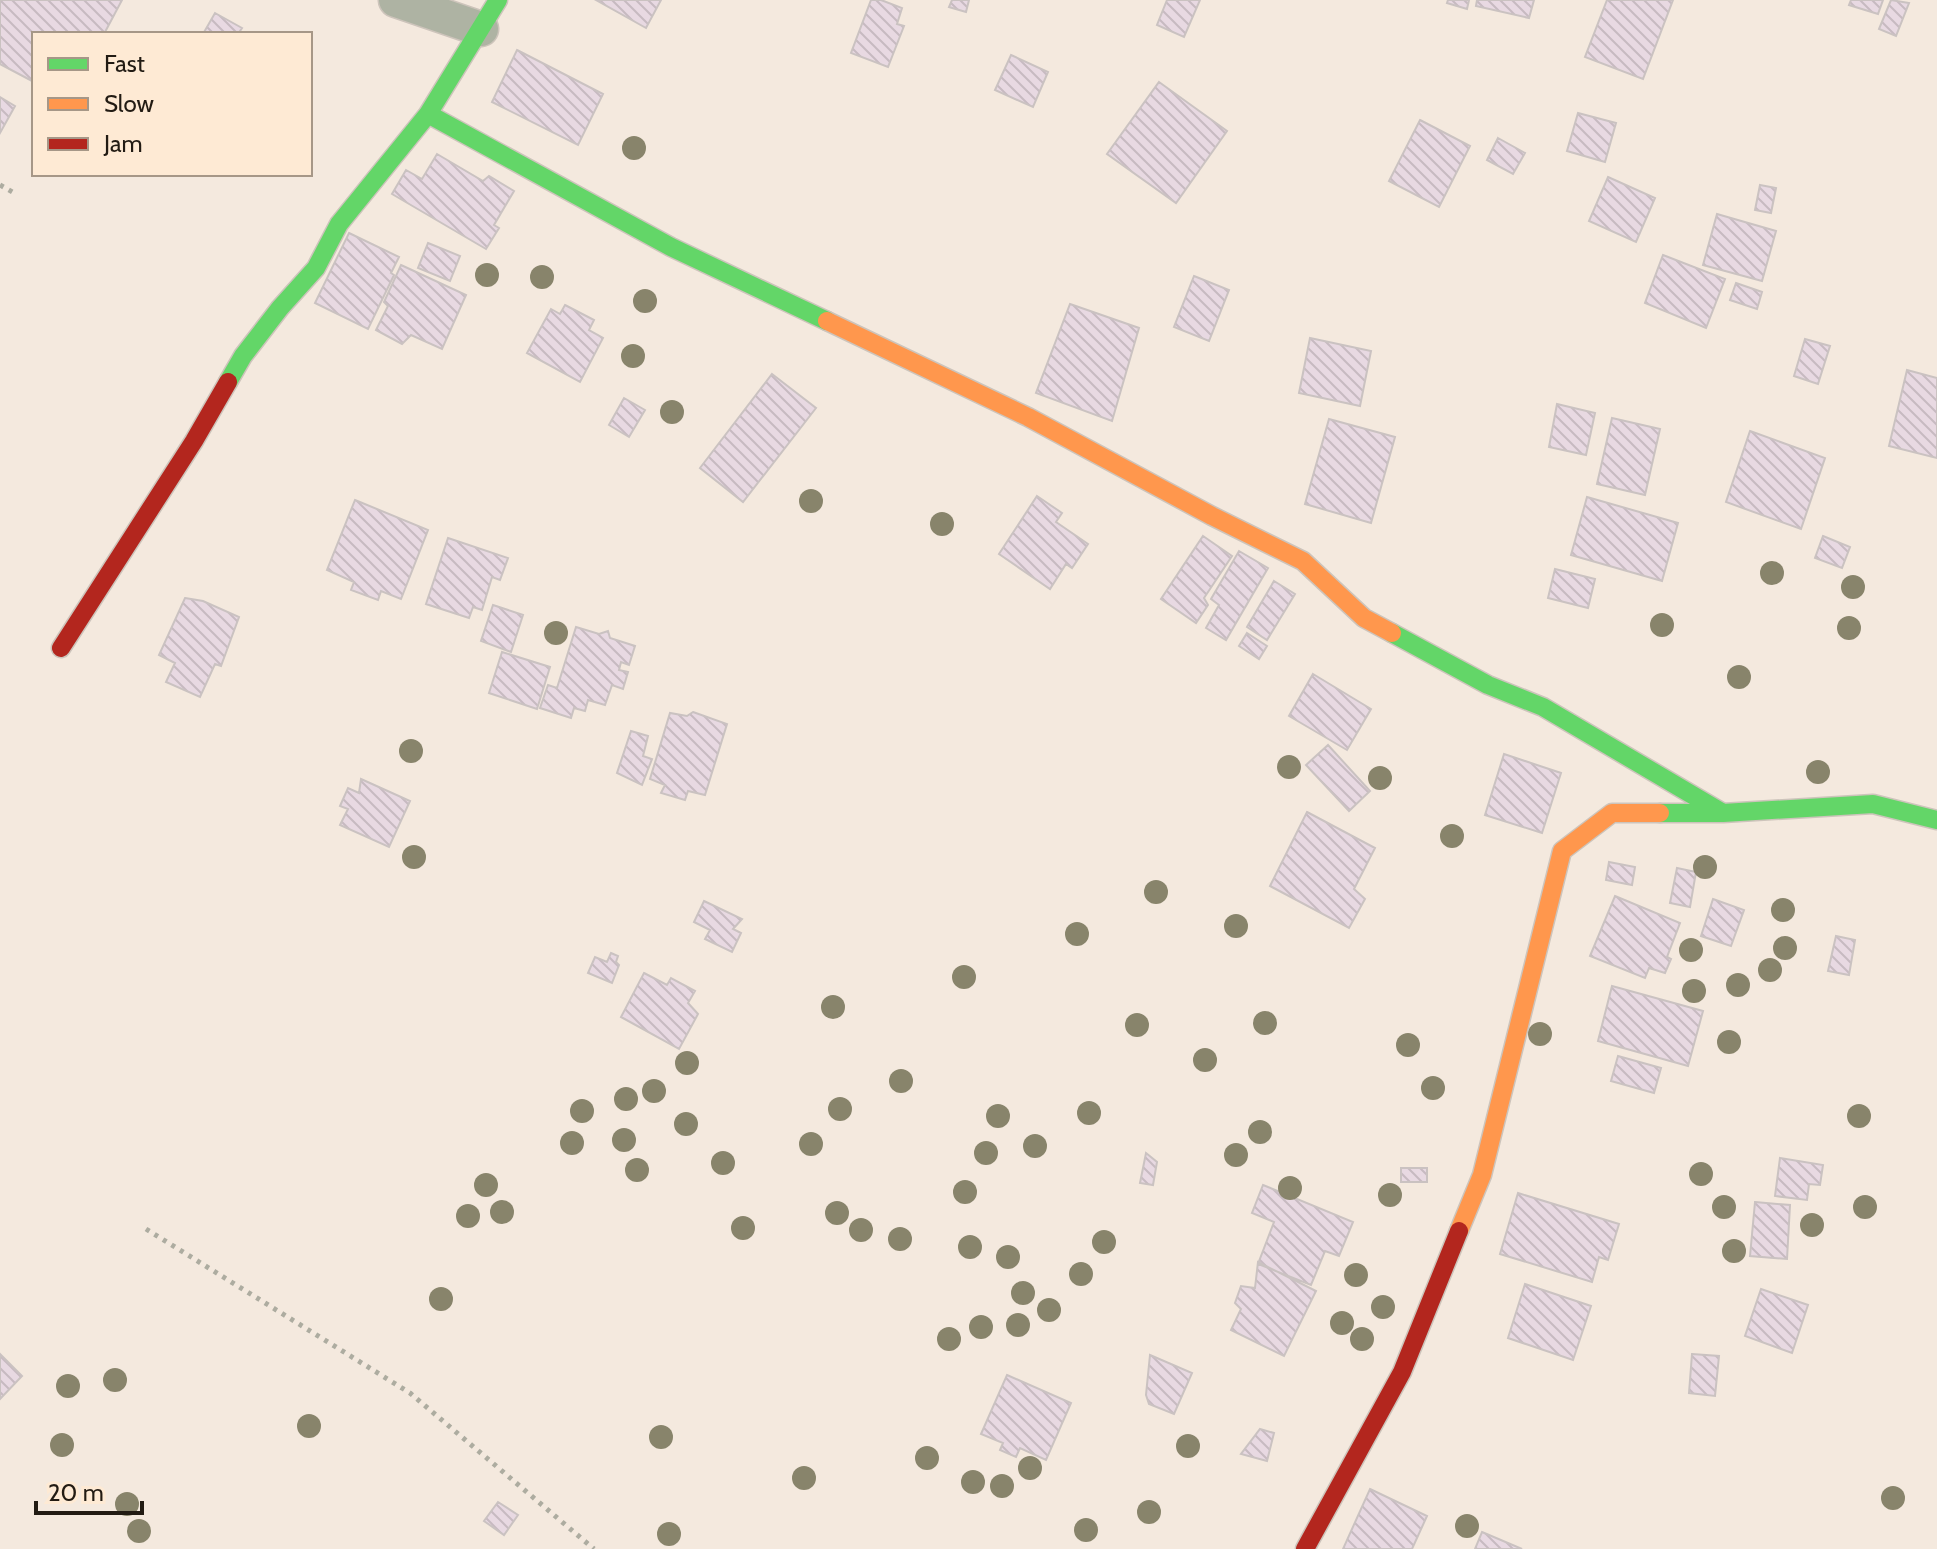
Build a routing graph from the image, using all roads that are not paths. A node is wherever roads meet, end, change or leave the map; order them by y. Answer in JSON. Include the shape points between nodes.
{"nodes":[{"id":1,"x":396,"y":0,"type":"edge"},
{"id":2,"x":490,"y":14,"type":"edge"},
{"id":3,"x":428,"y":114,"type":"junction"},
{"id":4,"x":61,"y":648,"type":"dead end"},
{"id":5,"x":1723,"y":813,"type":"junction"},
{"id":6,"x":1937,"y":820,"type":"edge"},
{"id":7,"x":1305,"y":1549,"type":"edge"}],
"edges":[{"from":1,"to":2,"type":"street"},
{"from":2,"to":3,"type":"street"},
{"from":3,"to":4,"type":"street","via":[[339,224],[316,268],[243,356]]},
{"from":3,"to":5,"type":"street","via":[[671,247],[1028,417],[1303,561],[1364,618],[1488,685],[1543,707]]},
{"from":5,"to":6,"type":"street","via":[[1873,804]]},
{"from":5,"to":7,"type":"street","via":[[1612,813],[1562,851],[1482,1175],[1402,1372]]}]}
